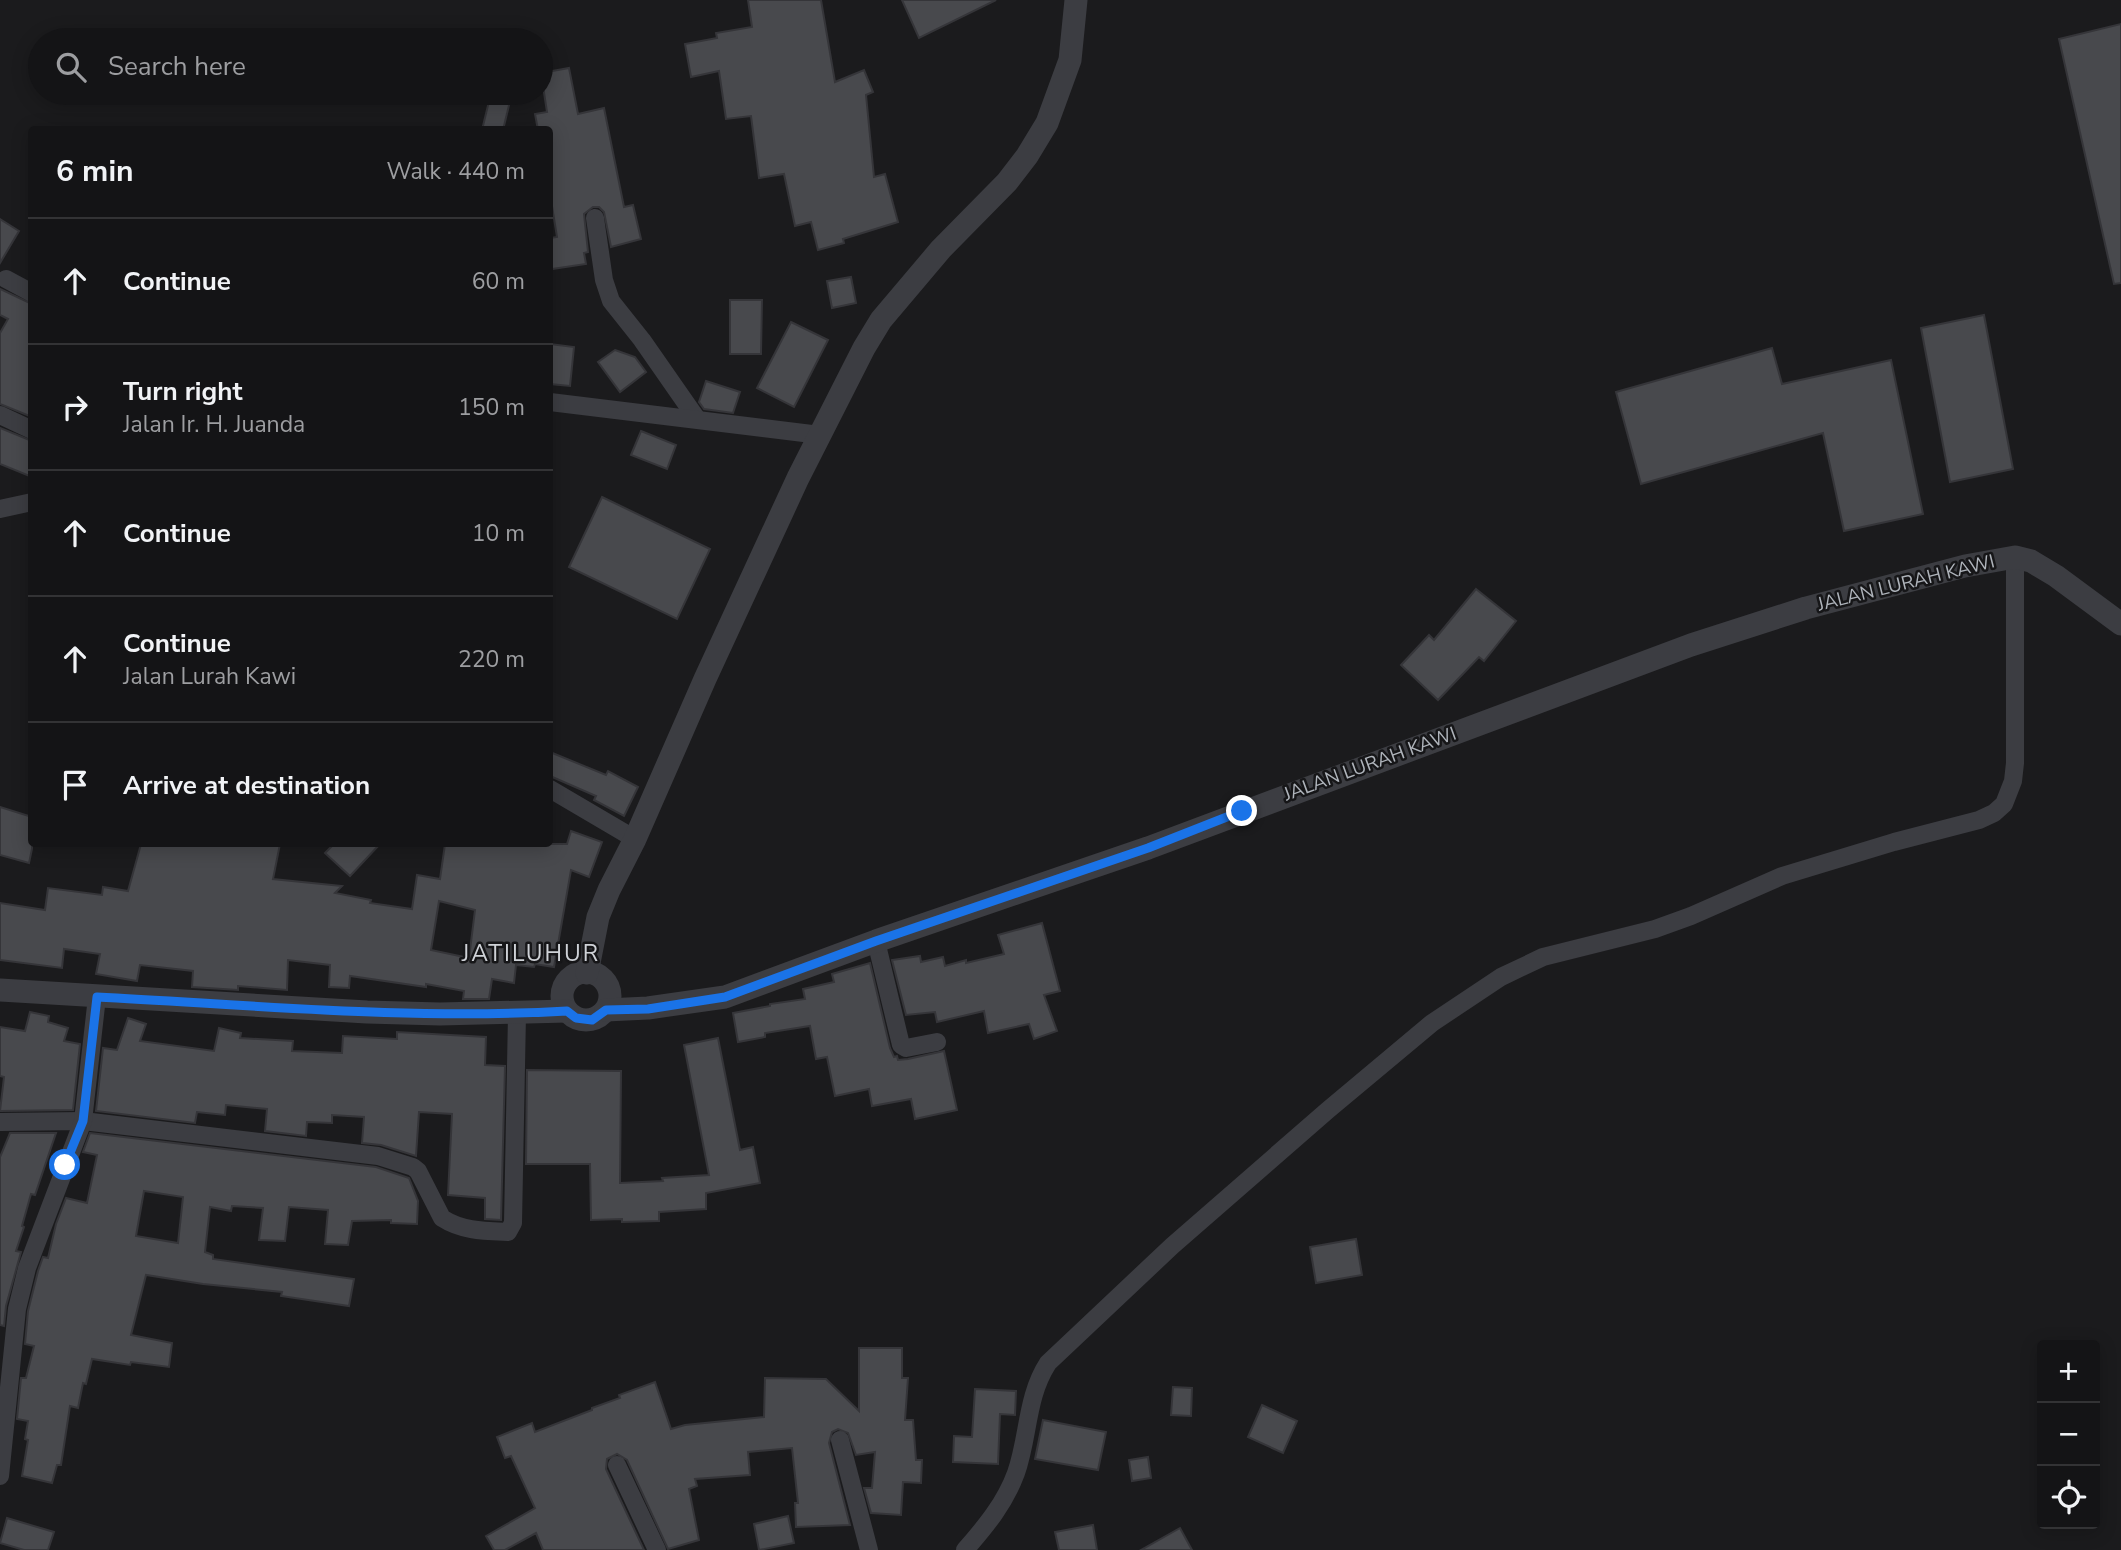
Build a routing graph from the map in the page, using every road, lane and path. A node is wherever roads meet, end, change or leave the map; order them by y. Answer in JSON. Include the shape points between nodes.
{"nodes":[{"id":1,"x":1076,"y":0,"type":"edge"},
{"id":2,"x":595,"y":218,"type":"dead end"},
{"id":3,"x":6,"y":279,"type":"dead end"},
{"id":4,"x":28,"y":291,"type":"edge"},
{"id":5,"x":553,"y":402,"type":"edge"},
{"id":6,"x":0,"y":415,"type":"edge"},
{"id":7,"x":698,"y":419,"type":"junction"},
{"id":8,"x":28,"y":428,"type":"edge"},
{"id":9,"x":820,"y":436,"type":"junction"},
{"id":10,"x":28,"y":503,"type":"edge"},
{"id":11,"x":0,"y":509,"type":"edge"},
{"id":12,"x":2015,"y":557,"type":"junction"},
{"id":13,"x":2121,"y":624,"type":"edge"},
{"id":14,"x":553,"y":791,"type":"edge"},
{"id":15,"x":635,"y":839,"type":"junction"},
{"id":16,"x":876,"y":941,"type":"junction"},
{"id":17,"x":587,"y":972,"type":"junction"},
{"id":18,"x":0,"y":990,"type":"edge"},
{"id":19,"x":97,"y":997,"type":"junction"},
{"id":20,"x":606,"y":1010,"type":"junction"},
{"id":21,"x":567,"y":1011,"type":"junction"},
{"id":22,"x":517,"y":1014,"type":"junction"},
{"id":23,"x":937,"y":1042,"type":"dead end"},
{"id":24,"x":83,"y":1121,"type":"junction"},
{"id":25,"x":0,"y":1122,"type":"edge"},
{"id":26,"x":840,"y":1440,"type":"dead end"},
{"id":27,"x":617,"y":1465,"type":"dead end"},
{"id":28,"x":0,"y":1476,"type":"edge"},
{"id":29,"x":657,"y":1550,"type":"edge"},
{"id":30,"x":869,"y":1550,"type":"edge"},
{"id":31,"x":965,"y":1550,"type":"edge"}],
"edges":[{"from":1,"to":9,"type":"street","via":[[1070,60],[1047,123],[1007,182],[941,249],[881,320]]},
{"from":2,"to":7,"type":"street","via":[[611,301]]},
{"from":3,"to":4,"type":"street"},
{"from":5,"to":7,"type":"street"},
{"from":6,"to":8,"type":"street"},
{"from":7,"to":9,"type":"street"},
{"from":9,"to":15,"type":"street"},
{"from":10,"to":11,"type":"street"},
{"from":12,"to":13,"type":"street","name":"JALAN LURAH KAWI","via":[[2056,576]]},
{"from":12,"to":16,"type":"street","name":"JALAN LURAH KAWI","via":[[1819,604],[1691,645],[1148,848]]},
{"from":12,"to":31,"type":"street","via":[[2015,763],[2004,804],[1979,820],[1782,876],[1655,929],[1543,957],[1501,977],[1432,1023],[1172,1246],[1048,1363],[1033,1393],[1016,1472],[991,1520]]},
{"from":14,"to":15,"type":"street"},
{"from":15,"to":17,"type":"street","via":[[598,917]]},
{"from":16,"to":20,"type":"street","name":"JALAN LURAH KAWI","via":[[725,997],[648,1009]]},
{"from":16,"to":23,"type":"street","via":[[901,1045]]},
{"from":17,"to":20,"type":"street","via":[[607,985],[610,998]]},
{"from":17,"to":21,"type":"street","via":[[574,976],[565,986],[562,999]]},
{"from":18,"to":19,"type":"street"},
{"from":19,"to":22,"type":"street","via":[[305,1009]]},
{"from":19,"to":24,"type":"street"},
{"from":20,"to":21,"type":"street","via":[[587,1020]]},
{"from":21,"to":22,"type":"street"},
{"from":22,"to":24,"type":"street","via":[[513,1223],[508,1232],[473,1231],[442,1218],[418,1171],[377,1156]]},
{"from":24,"to":25,"type":"street"},
{"from":24,"to":28,"type":"street","via":[[27,1268],[17,1309]]},
{"from":26,"to":30,"type":"street"},
{"from":27,"to":29,"type":"street"}]}
